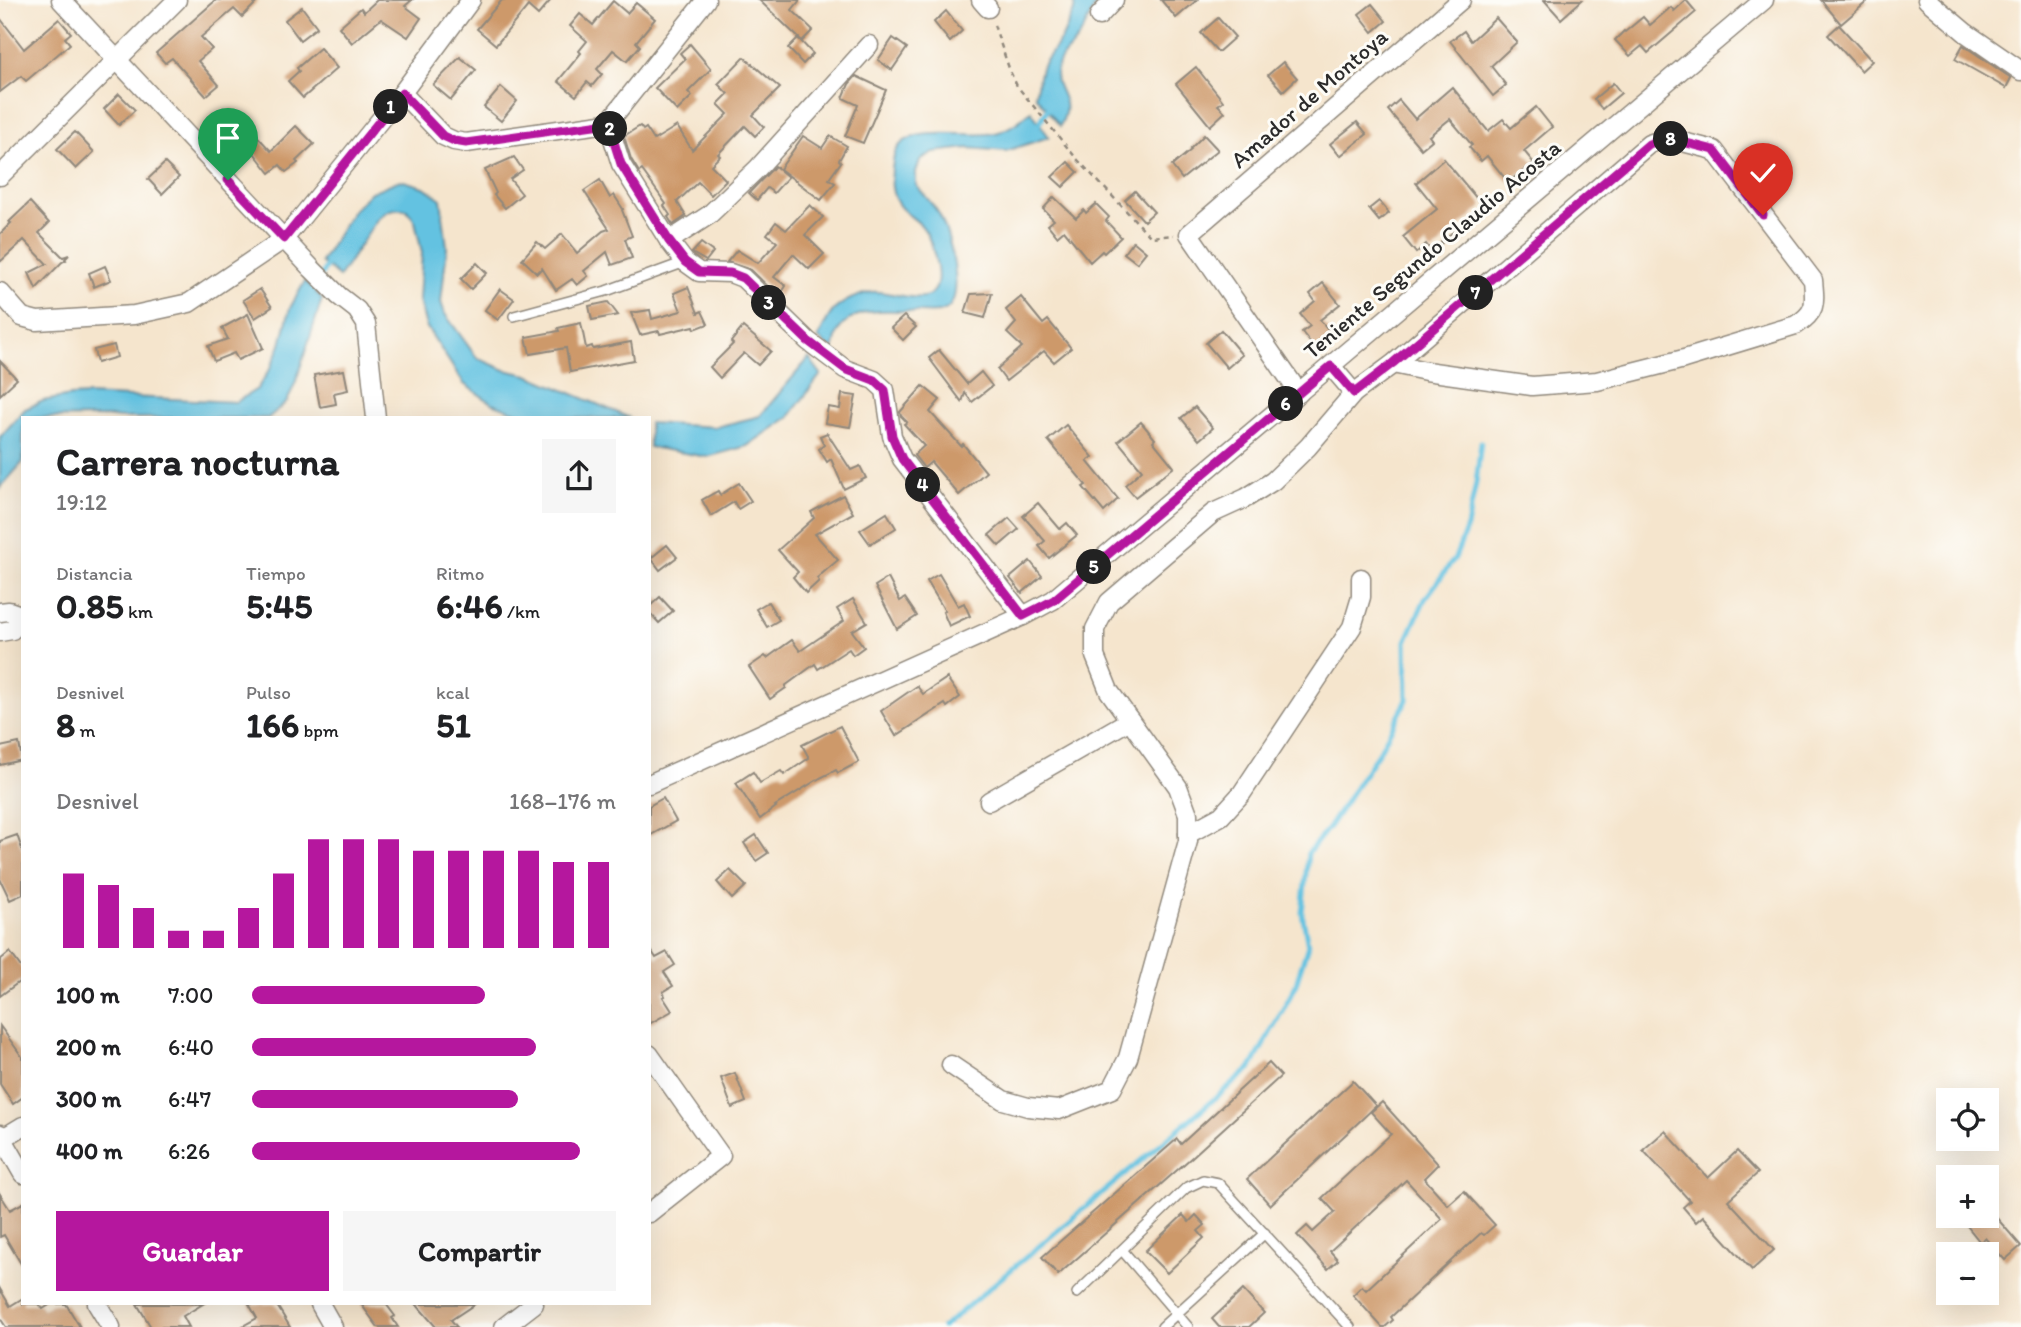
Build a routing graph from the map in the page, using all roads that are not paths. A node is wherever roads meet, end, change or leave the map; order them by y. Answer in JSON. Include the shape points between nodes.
{"nodes":[{"id":1,"x":61,"y":0,"type":"edge"},
{"id":2,"x":177,"y":0,"type":"edge"},
{"id":3,"x":471,"y":0,"type":"edge"},
{"id":4,"x":706,"y":0,"type":"edge"},
{"id":5,"x":1114,"y":0,"type":"edge"},
{"id":6,"x":1461,"y":0,"type":"edge"},
{"id":7,"x":1764,"y":0,"type":"edge"},
{"id":8,"x":1927,"y":0,"type":"edge"},
{"id":9,"x":1099,"y":16,"type":"dead end"},
{"id":10,"x":869,"y":45,"type":"dead end"},
{"id":11,"x":116,"y":61,"type":"junction"},
{"id":12,"x":2021,"y":71,"type":"edge"},
{"id":13,"x":402,"y":93,"type":"junction"},
{"id":14,"x":608,"y":123,"type":"junction"},
{"id":15,"x":0,"y":176,"type":"edge"},
{"id":16,"x":284,"y":239,"type":"junction"},
{"id":17,"x":669,"y":241,"type":"junction"},
{"id":18,"x":685,"y":262,"type":"junction"},
{"id":19,"x":0,"y":292,"type":"edge"},
{"id":20,"x":514,"y":316,"type":"dead end"},
{"id":21,"x":1393,"y":363,"type":"junction"},
{"id":22,"x":1331,"y":366,"type":"junction"},
{"id":23,"x":1299,"y":393,"type":"junction"},
{"id":24,"x":1354,"y":393,"type":"junction"},
{"id":25,"x":376,"y":416,"type":"edge"},
{"id":26,"x":1361,"y":578,"type":"dead end"},
{"id":27,"x":0,"y":612,"type":"edge"},
{"id":28,"x":21,"y":616,"type":"edge"},
{"id":29,"x":1023,"y":616,"type":"junction"},
{"id":30,"x":21,"y":619,"type":"edge"},
{"id":31,"x":0,"y":632,"type":"edge"},
{"id":32,"x":1130,"y":720,"type":"junction"},
{"id":33,"x":651,"y":783,"type":"edge"},
{"id":34,"x":989,"y":800,"type":"dead end"},
{"id":35,"x":1188,"y":834,"type":"junction"},
{"id":36,"x":651,"y":1057,"type":"edge"},
{"id":37,"x":951,"y":1065,"type":"dead end"},
{"id":38,"x":21,"y":1127,"type":"edge"},
{"id":39,"x":1,"y":1137,"type":"edge"},
{"id":40,"x":21,"y":1171,"type":"edge"},
{"id":41,"x":651,"y":1211,"type":"edge"},
{"id":42,"x":1265,"y":1233,"type":"junction"},
{"id":43,"x":1122,"y":1250,"type":"junction"},
{"id":44,"x":1077,"y":1293,"type":"dead end"},
{"id":45,"x":98,"y":1305,"type":"edge"},
{"id":46,"x":321,"y":1305,"type":"edge"},
{"id":47,"x":533,"y":1305,"type":"edge"},
{"id":48,"x":1176,"y":1312,"type":"junction"},
{"id":49,"x":111,"y":1327,"type":"edge"},
{"id":50,"x":333,"y":1327,"type":"edge"},
{"id":51,"x":504,"y":1327,"type":"edge"},
{"id":52,"x":1162,"y":1327,"type":"edge"},
{"id":53,"x":1188,"y":1327,"type":"edge"},
{"id":54,"x":1350,"y":1327,"type":"edge"}],
"edges":[{"from":1,"to":11,"type":"street"},
{"from":2,"to":11,"type":"street"},
{"from":3,"to":13,"type":"street"},
{"from":4,"to":14,"type":"street"},
{"from":5,"to":9,"type":"street"},
{"from":6,"to":23,"type":"street","name":"Amador de Montoya","via":[[1189,234]]},
{"from":7,"to":22,"type":"street","name":"Teniente Segundo Claudio Acosta"},
{"from":8,"to":12,"type":"street"},
{"from":10,"to":17,"type":"street","via":[[739,187],[709,215]]},
{"from":11,"to":15,"type":"street"},
{"from":11,"to":16,"type":"street"},
{"from":13,"to":14,"type":"street","via":[[443,136],[466,143]]},
{"from":13,"to":16,"type":"street"},
{"from":14,"to":17,"type":"street","via":[[621,164]]},
{"from":16,"to":19,"type":"street","via":[[189,303],[134,316],[37,321],[22,317]]},
{"from":16,"to":25,"type":"street","via":[[366,324]]},
{"from":17,"to":18,"type":"street"},
{"from":18,"to":20,"type":"lane","via":[[606,291]]},
{"from":18,"to":29,"type":"street","via":[[699,272],[743,278],[832,360],[885,390],[892,436],[902,459]]},
{"from":21,"to":21,"type":"street","via":[[1532,386],[1597,381],[1796,325],[1809,317],[1815,303],[1813,280],[1714,150],[1667,138],[1649,144]]},
{"from":21,"to":24,"type":"street"},
{"from":22,"to":23,"type":"street","name":"Teniente Segundo Claudio Acosta"},
{"from":22,"to":24,"type":"street"},
{"from":23,"to":29,"type":"street","name":"Teniente Segundo Claudio Acosta","via":[[1054,600]]},
{"from":24,"to":32,"type":"street","via":[[1273,481],[1213,513],[1109,602],[1096,629],[1095,656],[1109,691]]},
{"from":26,"to":35,"type":"street","via":[[1352,627],[1242,793],[1221,816]]},
{"from":27,"to":28,"type":"street"},
{"from":29,"to":33,"type":"street","name":"Teniente Segundo Claudio Acosta"},
{"from":30,"to":31,"type":"street","via":[[12,630]]},
{"from":32,"to":34,"type":"street"},
{"from":32,"to":35,"type":"street","via":[[1178,787],[1188,814]]},
{"from":35,"to":37,"type":"street","via":[[1128,1058],[1112,1089],[1059,1110],[1028,1107],[1003,1101]]},
{"from":36,"to":41,"type":"street","via":[[722,1156]]},
{"from":38,"to":39,"type":"street"},
{"from":39,"to":40,"type":"street"},
{"from":42,"to":43,"type":"lane","via":[[1219,1183],[1203,1180],[1186,1188]]},
{"from":42,"to":48,"type":"lane"},
{"from":42,"to":54,"type":"lane"},
{"from":43,"to":44,"type":"lane"},
{"from":43,"to":48,"type":"lane"},
{"from":45,"to":49,"type":"street"},
{"from":46,"to":50,"type":"street"},
{"from":47,"to":51,"type":"street"},
{"from":48,"to":52,"type":"lane"},
{"from":48,"to":53,"type":"lane"}]}
